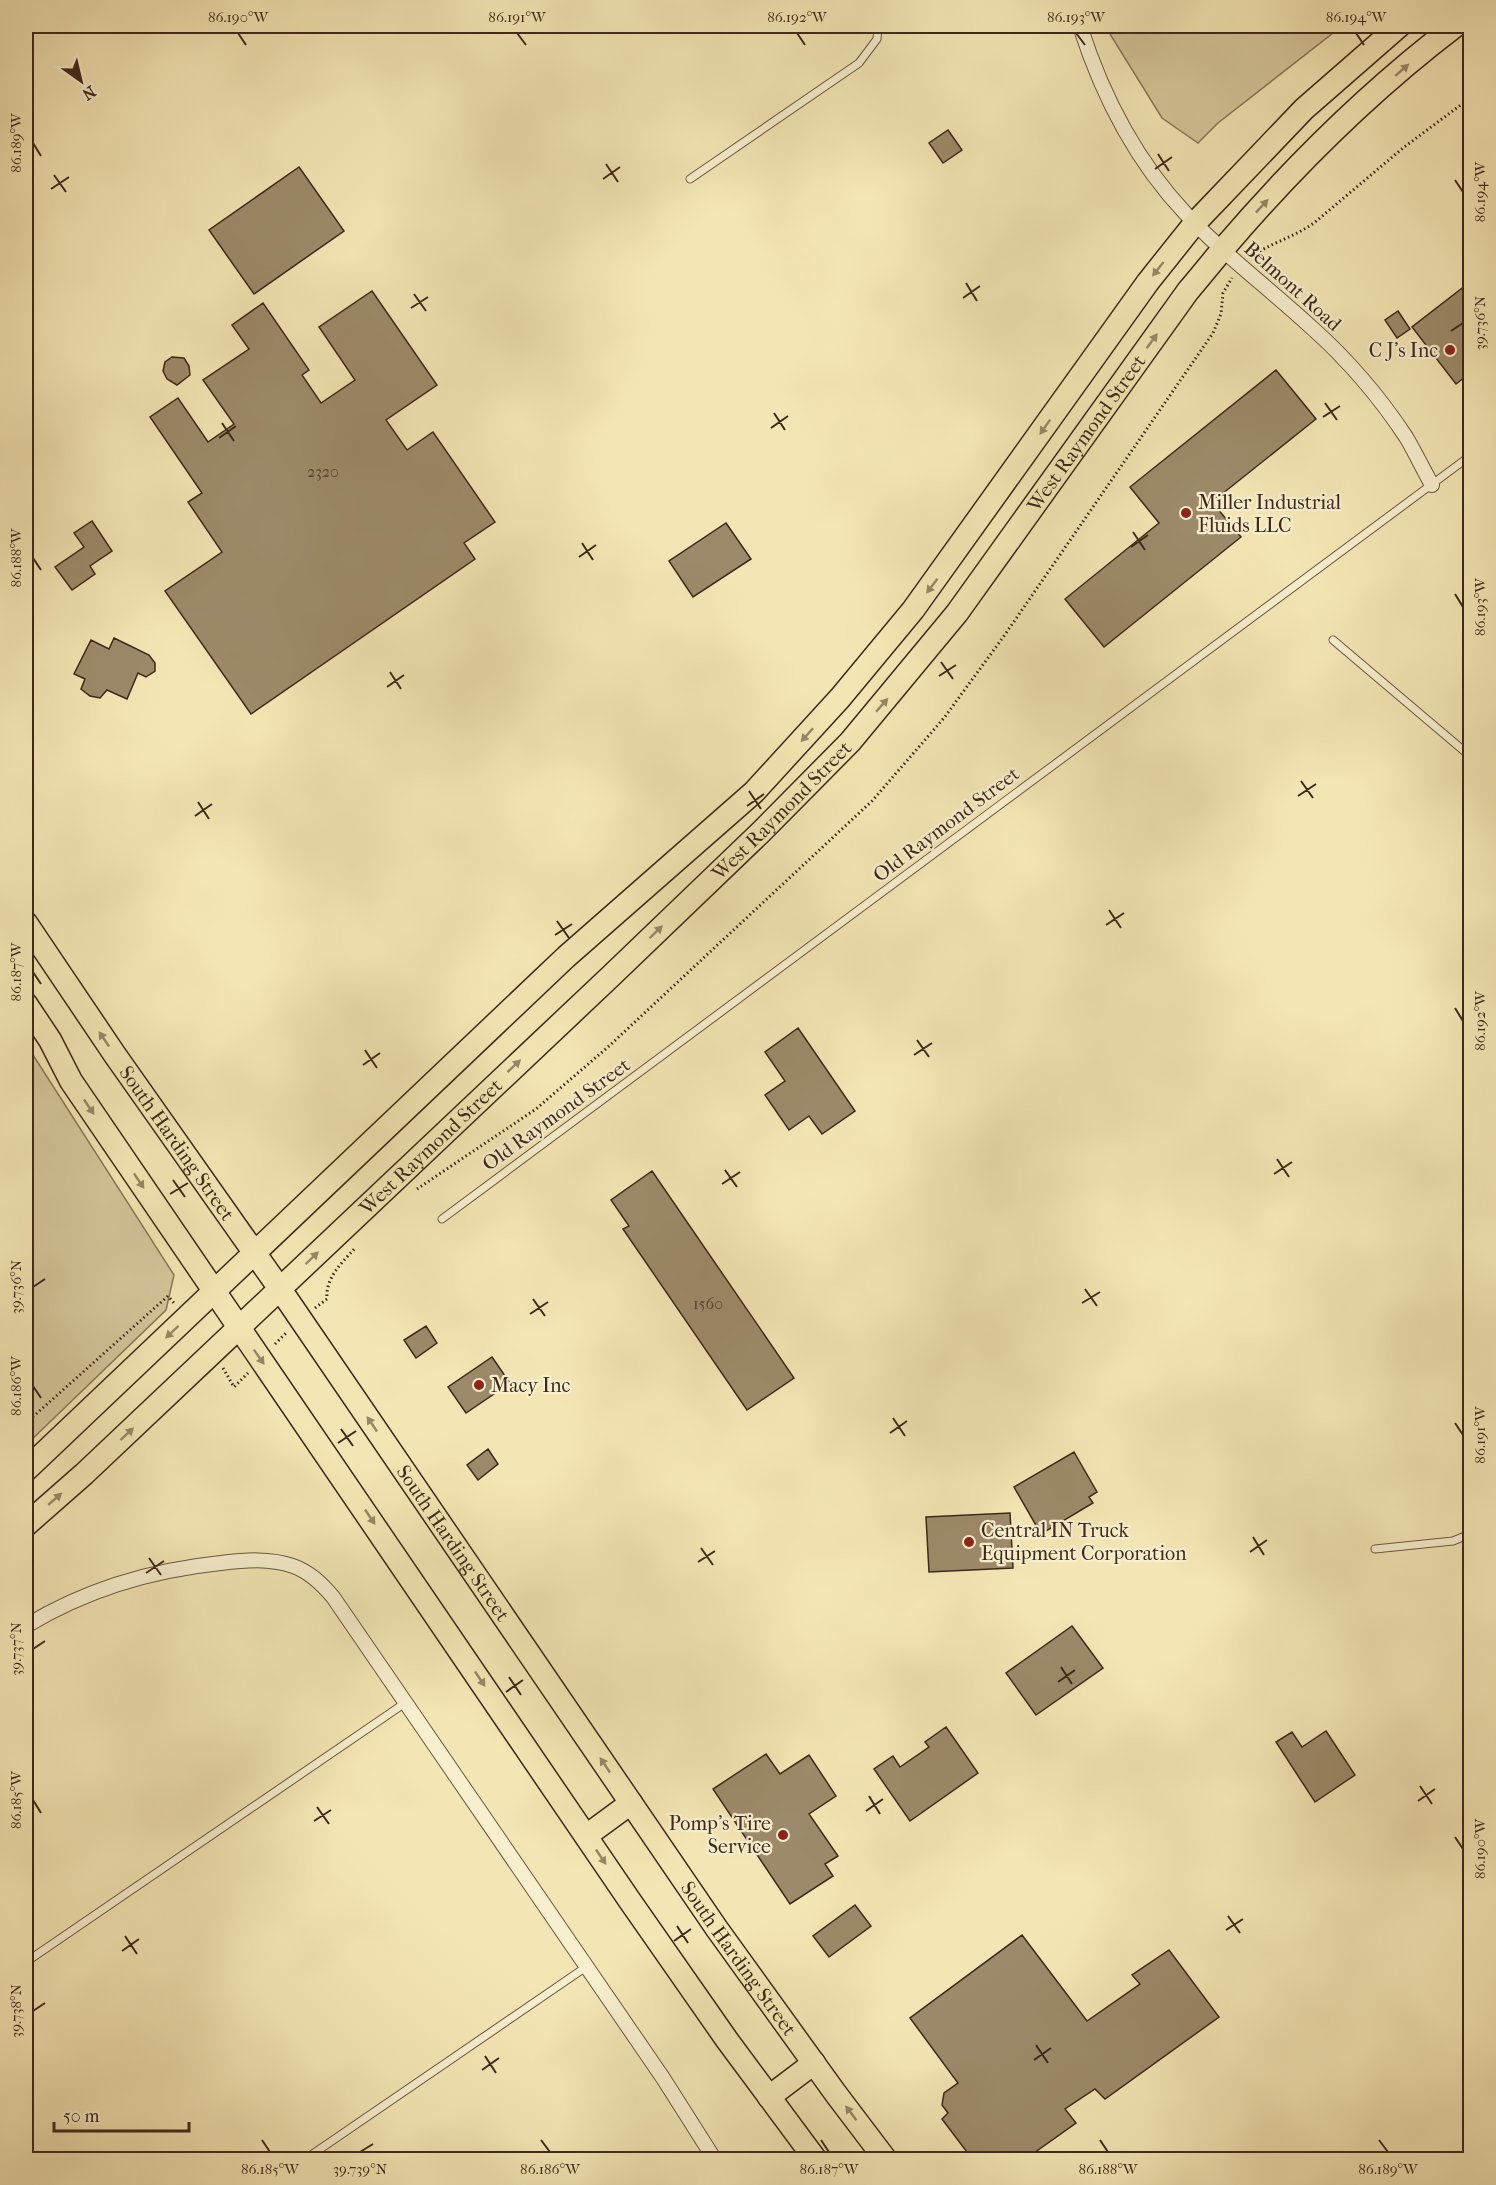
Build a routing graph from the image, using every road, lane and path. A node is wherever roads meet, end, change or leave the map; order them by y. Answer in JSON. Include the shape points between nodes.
{"nodes":[{"id":1,"x":878,"y":26,"type":"edge"},
{"id":2,"x":1080,"y":26,"type":"edge"},
{"id":3,"x":1399,"y":26,"type":"edge"},
{"id":4,"x":1455,"y":26,"type":"edge"},
{"id":5,"x":690,"y":179,"type":"dead end"},
{"id":6,"x":1209,"y":236,"type":"junction"},
{"id":7,"x":1470,"y":456,"type":"edge"},
{"id":8,"x":1432,"y":484,"type":"junction"},
{"id":9,"x":1333,"y":640,"type":"dead end"},
{"id":10,"x":1470,"y":756,"type":"edge"},
{"id":11,"x":27,"y":928,"type":"edge"},
{"id":12,"x":26,"y":1004,"type":"edge"},
{"id":13,"x":442,"y":1219,"type":"dead end"},
{"id":14,"x":255,"y":1252,"type":"junction"},
{"id":15,"x":280,"y":1289,"type":"junction"},
{"id":16,"x":214,"y":1291,"type":"junction"},
{"id":17,"x":239,"y":1327,"type":"junction"},
{"id":18,"x":26,"y":1470,"type":"edge"},
{"id":19,"x":26,"y":1525,"type":"edge"},
{"id":20,"x":1470,"y":1534,"type":"edge"},
{"id":21,"x":1375,"y":1549,"type":"dead end"},
{"id":22,"x":26,"y":1626,"type":"edge"},
{"id":23,"x":405,"y":1703,"type":"junction"},
{"id":24,"x":630,"y":1803,"type":"junction"},
{"id":25,"x":586,"y":1836,"type":"junction"},
{"id":26,"x":26,"y":1962,"type":"edge"},
{"id":27,"x":586,"y":1968,"type":"junction"},
{"id":28,"x":814,"y":2063,"type":"junction"},
{"id":29,"x":769,"y":2097,"type":"junction"},
{"id":30,"x":712,"y":2155,"type":"edge"},
{"id":31,"x":304,"y":2160,"type":"edge"},
{"id":32,"x":729,"y":2160,"type":"edge"},
{"id":33,"x":816,"y":2160,"type":"edge"},
{"id":34,"x":886,"y":2160,"type":"edge"}],
"edges":[{"from":1,"to":5,"type":"lane","via":[[877,39],[859,63]]},
{"from":2,"to":6,"type":"street","name":"Belmont Road","via":[[1126,132],[1156,178]]},
{"from":3,"to":6,"type":"main road","name":"West Raymond Street","via":[[1304,109]]},
{"from":6,"to":4,"type":"main road","name":"West Raymond Street","one_way":true,"via":[[1293,172],[1351,115]]},
{"from":6,"to":8,"type":"street","name":"Belmont Road","via":[[1310,326],[1356,373],[1407,438]]},
{"from":6,"to":14,"type":"main road","name":"West Raymond Street","one_way":true,"via":[[1148,282],[942,572],[883,649],[789,755],[754,792],[566,957]]},
{"from":15,"to":6,"type":"main road","name":"West Raymond Street","one_way":true,"via":[[645,943],[850,742],[957,613],[1174,310]]},
{"from":7,"to":8,"type":"lane","name":"Old Raymond Street"},
{"from":8,"to":13,"type":"lane","name":"Old Raymond Street"},
{"from":9,"to":10,"type":"lane"},
{"from":14,"to":11,"type":"main road","name":"South Harding Street","one_way":true},
{"from":12,"to":16,"type":"main road","one_way":true,"via":[[71,1081]]},
{"from":14,"to":15,"type":"main road","name":"South Harding Street"},
{"from":14,"to":16,"type":"main road","name":"West Raymond Street"},
{"from":15,"to":17,"type":"main road","name":"West Raymond Street"},
{"from":24,"to":15,"type":"main road","name":"South Harding Street","one_way":true},
{"from":16,"to":17,"type":"main road"},
{"from":16,"to":18,"type":"main road","name":"West Raymond Street","one_way":true},
{"from":19,"to":17,"type":"main road","name":"West Raymond Street","one_way":true},
{"from":17,"to":25,"type":"main road","one_way":true},
{"from":20,"to":21,"type":"lane","via":[[1453,1541]]},
{"from":22,"to":23,"type":"street","via":[[87,1595],[139,1577],[192,1566],[268,1560],[305,1572],[324,1587]]},
{"from":23,"to":26,"type":"lane"},
{"from":23,"to":27,"type":"street"},
{"from":24,"to":25,"type":"main road"},
{"from":24,"to":28,"type":"main road","name":"South Harding Street"},
{"from":25,"to":29,"type":"main road","one_way":true},
{"from":27,"to":30,"type":"street"},
{"from":27,"to":31,"type":"lane"},
{"from":28,"to":29,"type":"main road"},
{"from":34,"to":28,"type":"main road","name":"South Harding Street","one_way":true},
{"from":29,"to":33,"type":"main road"},
{"from":30,"to":32,"type":"street"}]}
